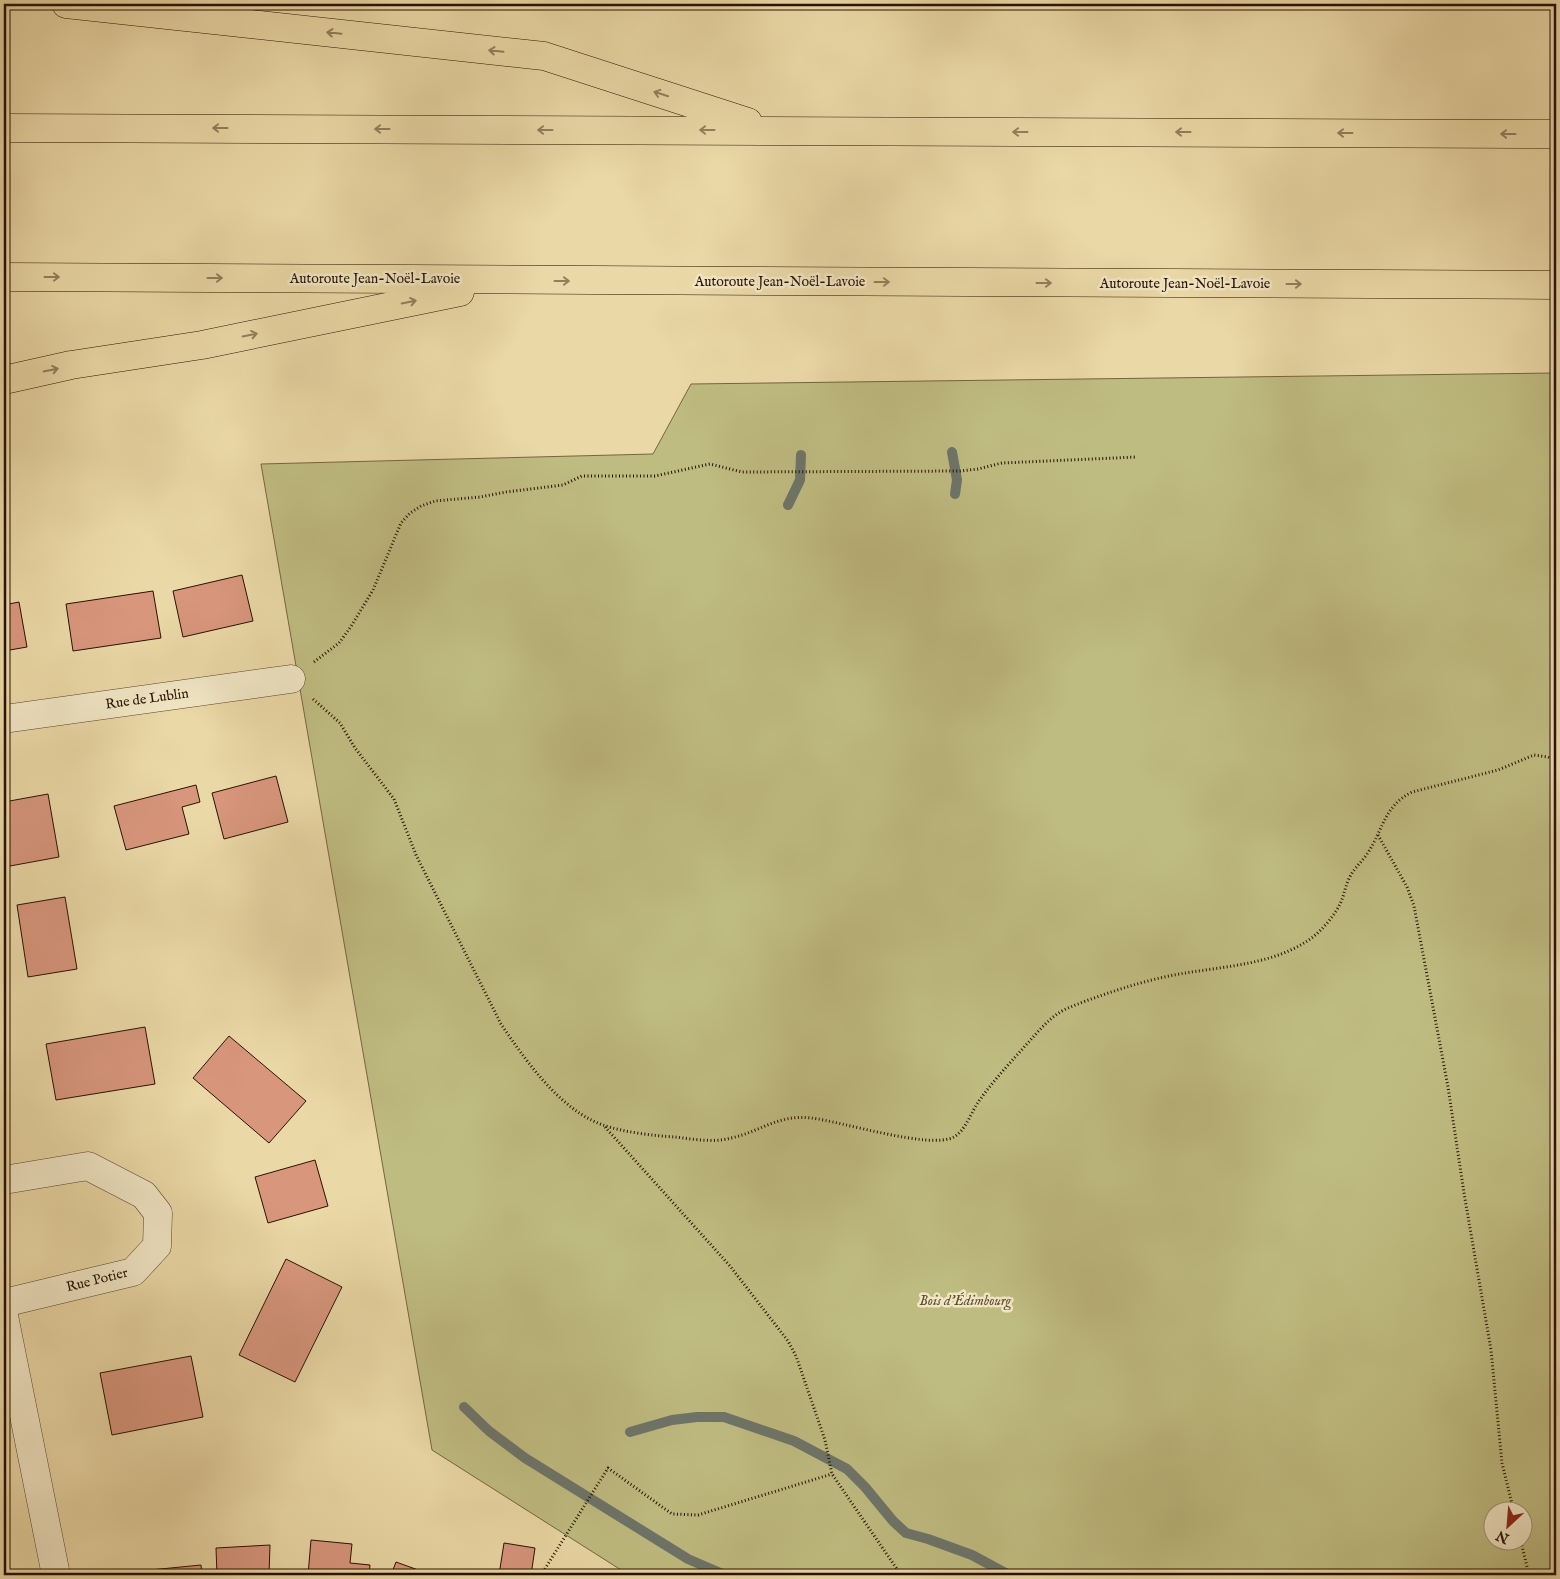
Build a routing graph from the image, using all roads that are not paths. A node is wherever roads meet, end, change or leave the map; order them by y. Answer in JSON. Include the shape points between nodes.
{"nodes":[{"id":1,"x":66,"y":4,"type":"edge"},
{"id":2,"x":4,"y":128,"type":"edge"},
{"id":3,"x":773,"y":130,"type":"junction"},
{"id":4,"x":1556,"y":134,"type":"edge"},
{"id":5,"x":4,"y":277,"type":"edge"},
{"id":6,"x":513,"y":281,"type":"junction"},
{"id":7,"x":1556,"y":285,"type":"edge"},
{"id":8,"x":4,"y":380,"type":"edge"},
{"id":9,"x":291,"y":679,"type":"road end"},
{"id":10,"x":4,"y":719,"type":"edge"},
{"id":11,"x":4,"y":1180,"type":"edge"},
{"id":12,"x":4,"y":1303,"type":"edge"},
{"id":13,"x":4,"y":1316,"type":"edge"},
{"id":14,"x":56,"y":1575,"type":"edge"}],
"edges":[{"from":3,"to":1,"type":"highway","one_way":true,"via":[[544,56]]},
{"from":3,"to":2,"type":"highway","one_way":true},
{"from":4,"to":3,"type":"highway","one_way":true},
{"from":5,"to":6,"type":"highway","name":"Autoroute Jean-Noël-Lavoie","one_way":true},
{"from":6,"to":7,"type":"highway","name":"Autoroute Jean-Noël-Lavoie","one_way":true},
{"from":8,"to":6,"type":"highway","one_way":true,"via":[[202,345]]},
{"from":9,"to":10,"type":"street","name":"Rue de Lublin"},
{"from":11,"to":12,"type":"street","name":"Rue Potier","via":[[88,1166],[144,1195],[158,1212],[157,1246],[133,1272]]},
{"from":13,"to":14,"type":"street"}]}
